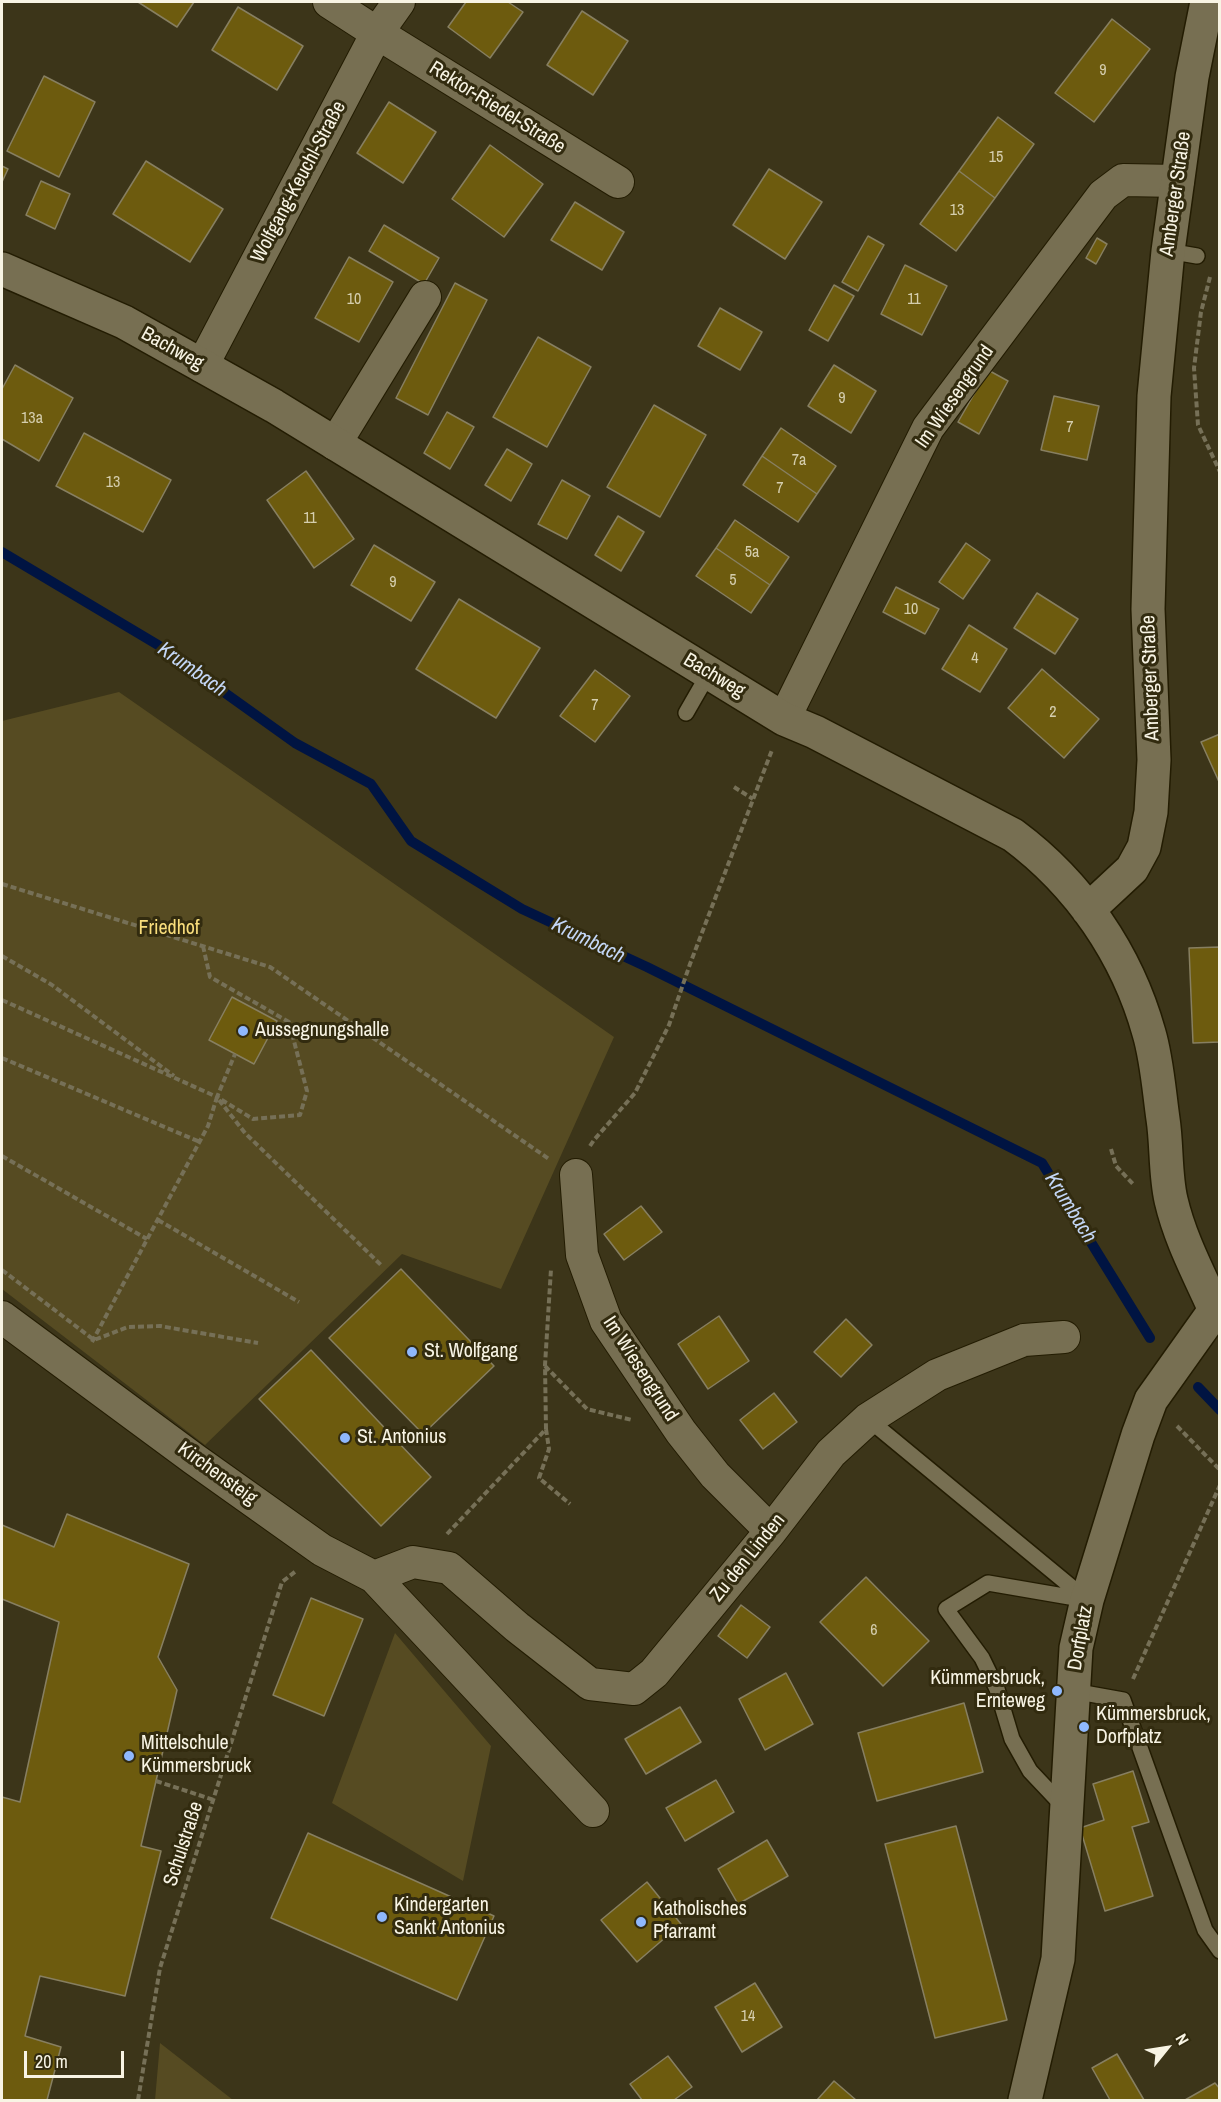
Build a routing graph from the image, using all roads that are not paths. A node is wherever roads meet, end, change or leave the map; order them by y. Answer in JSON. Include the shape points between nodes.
{"nodes":[{"id":1,"x":329,"y":2,"type":"edge"},
{"id":2,"x":399,"y":2,"type":"edge"},
{"id":3,"x":1207,"y":2,"type":"edge"},
{"id":4,"x":377,"y":33,"type":"junction"},
{"id":5,"x":1178,"y":181,"type":"junction"},
{"id":6,"x":618,"y":182,"type":"dead end"},
{"id":7,"x":2,"y":269,"type":"edge"},
{"id":8,"x":425,"y":297,"type":"dead end"},
{"id":9,"x":202,"y":366,"type":"junction"},
{"id":10,"x":334,"y":444,"type":"junction"},
{"id":11,"x":709,"y":673,"type":"junction"},
{"id":12,"x":686,"y":713,"type":"dead end"},
{"id":13,"x":784,"y":718,"type":"junction"},
{"id":14,"x":1088,"y":910,"type":"junction"},
{"id":15,"x":576,"y":1175,"type":"road end"},
{"id":16,"x":1217,"y":1312,"type":"edge"},
{"id":17,"x":2,"y":1317,"type":"edge"},
{"id":18,"x":1064,"y":1336,"type":"dead end"},
{"id":19,"x":868,"y":1419,"type":"junction"},
{"id":20,"x":771,"y":1531,"type":"junction"},
{"id":21,"x":375,"y":1577,"type":"junction"},
{"id":22,"x":1087,"y":1600,"type":"junction"},
{"id":23,"x":1073,"y":1691,"type":"junction"},
{"id":24,"x":1067,"y":1809,"type":"junction"},
{"id":25,"x":593,"y":1811,"type":"dead end"},
{"id":26,"x":1220,"y":1951,"type":"edge"},
{"id":27,"x":1025,"y":2100,"type":"edge"}],
"edges":[{"from":1,"to":4,"type":"street","name":"Rektor-Riedel-Straße"},
{"from":2,"to":4,"type":"street","name":"Wolfgang-Keuchl-Straße"},
{"from":3,"to":5,"type":"street","name":"Amberger Straße"},
{"from":4,"to":6,"type":"street","name":"Rektor-Riedel-Straße"},
{"from":4,"to":9,"type":"street","name":"Wolfgang-Keuchl-Straße"},
{"from":5,"to":13,"type":"street","name":"Im Wiesengrund","via":[[1123,180],[1103,195],[928,428]]},
{"from":5,"to":14,"type":"street","name":"Amberger Straße","via":[[1182,254],[1154,408],[1148,609],[1154,760],[1151,812],[1144,847],[1132,869]]},
{"from":7,"to":9,"type":"street","name":"Bachweg","via":[[124,322]]},
{"from":8,"to":10,"type":"street"},
{"from":9,"to":10,"type":"street","name":"Bachweg"},
{"from":10,"to":11,"type":"street","name":"Bachweg"},
{"from":11,"to":12,"type":"lane"},
{"from":11,"to":13,"type":"street","name":"Bachweg"},
{"from":13,"to":14,"type":"street","name":"Bachweg","via":[[1013,835],[1040,854]]},
{"from":14,"to":16,"type":"street","via":[[1115,949],[1147,1026],[1164,1121],[1171,1199],[1188,1251]]},
{"from":15,"to":20,"type":"street","name":"Im Wiesengrund","via":[[582,1255],[606,1321],[681,1432],[715,1475]]},
{"from":16,"to":22,"type":"street","name":"Dorfplatz","via":[[1151,1400]]},
{"from":17,"to":21,"type":"street","name":"Kirchensteig","via":[[322,1550]]},
{"from":18,"to":19,"type":"street","name":"Zu den Linden","via":[[1024,1340],[937,1375]]},
{"from":19,"to":20,"type":"street","name":"Zu den Linden","via":[[831,1453]]},
{"from":19,"to":22,"type":"lane"},
{"from":20,"to":21,"type":"street","name":"Zu den Linden","via":[[654,1672],[634,1689],[590,1684],[518,1627],[445,1554]]},
{"from":21,"to":25,"type":"street"},
{"from":22,"to":23,"type":"street","name":"Dorfplatz","via":[[1076,1648]]},
{"from":22,"to":24,"type":"lane","via":[[988,1583],[946,1609],[982,1658],[997,1689],[1012,1738],[1030,1771]]},
{"from":23,"to":24,"type":"street","name":"Dorfplatz"},
{"from":23,"to":26,"type":"lane","via":[[1123,1700],[1205,1930]]},
{"from":24,"to":27,"type":"street","name":"Dorfplatz","via":[[1058,1959]]}]}
